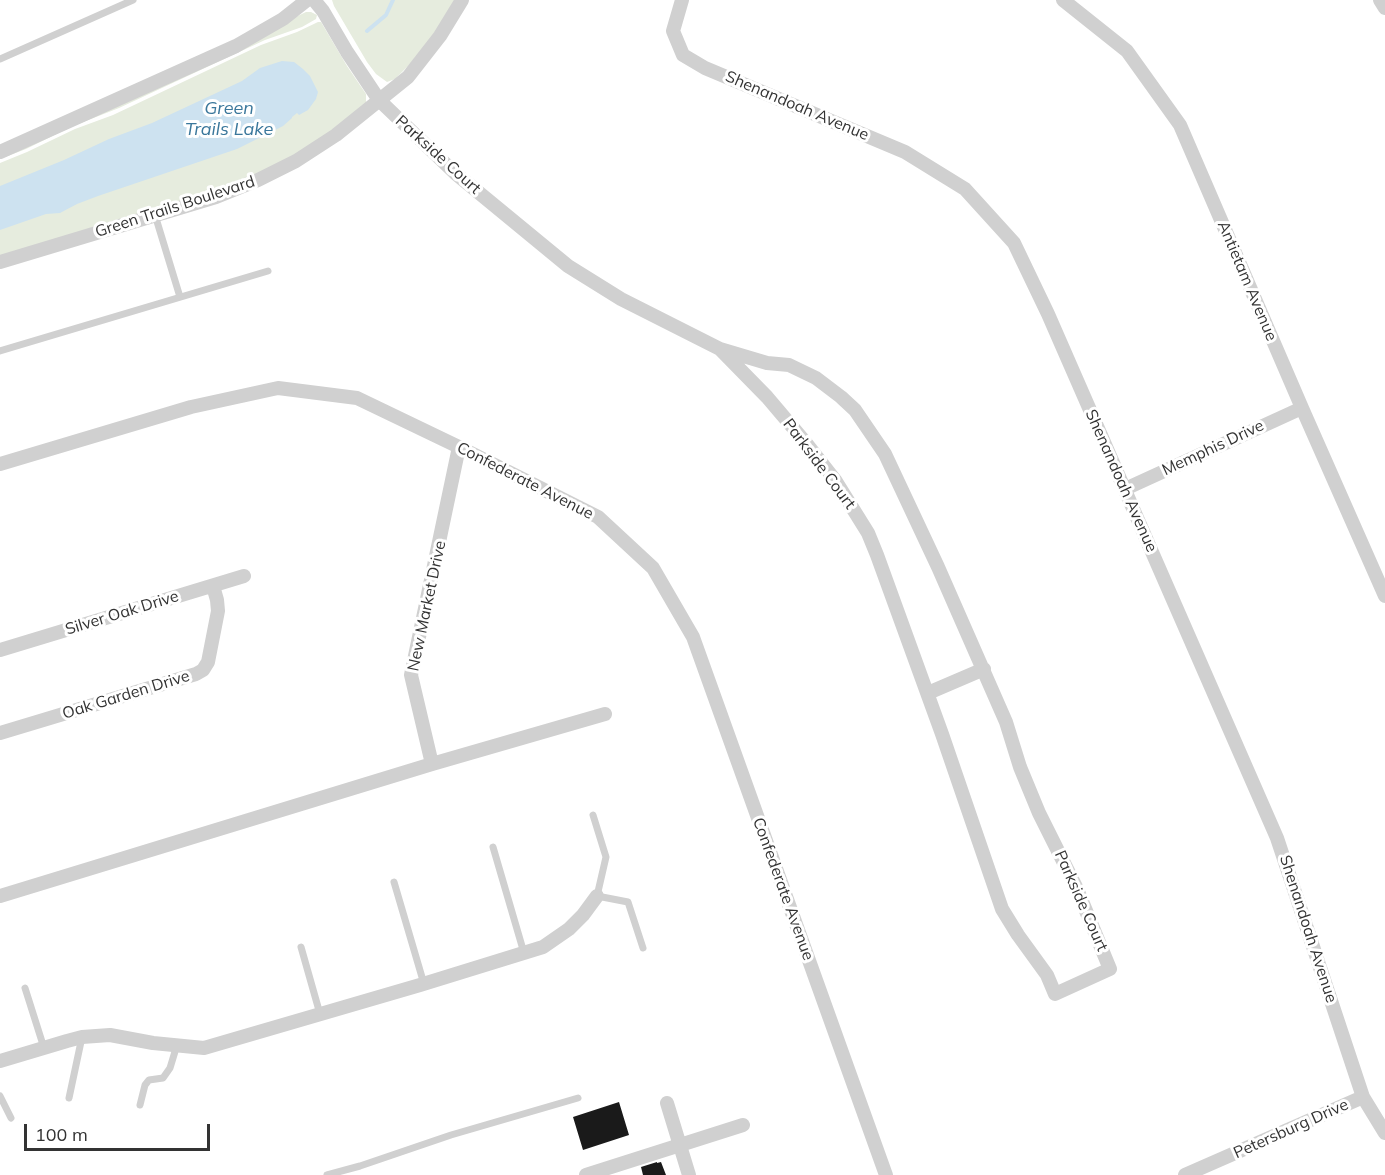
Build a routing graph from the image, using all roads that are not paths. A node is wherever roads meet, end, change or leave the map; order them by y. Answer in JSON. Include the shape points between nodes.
{"nodes":[{"id":1,"x":134,"y":0,"type":"edge"},
{"id":2,"x":307,"y":0,"type":"edge"},
{"id":3,"x":314,"y":0,"type":"edge"},
{"id":4,"x":462,"y":0,"type":"edge"},
{"id":5,"x":682,"y":0,"type":"edge"},
{"id":6,"x":1062,"y":0,"type":"edge"},
{"id":7,"x":1380,"y":0,"type":"edge"},
{"id":8,"x":1385,"y":8,"type":"edge"},
{"id":9,"x":0,"y":59,"type":"edge"},
{"id":10,"x":379,"y":100,"type":"junction"},
{"id":11,"x":0,"y":152,"type":"edge"},
{"id":12,"x":155,"y":215,"type":"junction"},
{"id":13,"x":0,"y":262,"type":"edge"},
{"id":14,"x":268,"y":271,"type":"dead end"},
{"id":15,"x":180,"y":297,"type":"junction"},
{"id":16,"x":720,"y":349,"type":"junction"},
{"id":17,"x":0,"y":351,"type":"edge"},
{"id":18,"x":1302,"y":408,"type":"junction"},
{"id":19,"x":459,"y":447,"type":"junction"},
{"id":20,"x":0,"y":464,"type":"edge"},
{"id":21,"x":1125,"y":489,"type":"junction"},
{"id":22,"x":244,"y":576,"type":"dead end"},
{"id":23,"x":213,"y":586,"type":"junction"},
{"id":24,"x":1385,"y":596,"type":"edge"},
{"id":25,"x":0,"y":650,"type":"edge"},
{"id":26,"x":984,"y":669,"type":"junction"},
{"id":27,"x":928,"y":693,"type":"junction"},
{"id":28,"x":605,"y":714,"type":"dead end"},
{"id":29,"x":0,"y":733,"type":"edge"},
{"id":30,"x":432,"y":764,"type":"junction"},
{"id":31,"x":593,"y":815,"type":"dead end"},
{"id":32,"x":493,"y":847,"type":"dead end"},
{"id":33,"x":394,"y":882,"type":"dead end"},
{"id":34,"x":0,"y":896,"type":"edge"},
{"id":35,"x":597,"y":896,"type":"junction"},
{"id":36,"x":301,"y":947,"type":"dead end"},
{"id":37,"x":643,"y":948,"type":"dead end"},
{"id":38,"x":525,"y":953,"type":"junction"},
{"id":39,"x":424,"y":984,"type":"junction"},
{"id":40,"x":26,"y":988,"type":"dead end"},
{"id":41,"x":320,"y":1014,"type":"junction"},
{"id":42,"x":82,"y":1037,"type":"junction"},
{"id":43,"x":177,"y":1045,"type":"junction"},
{"id":44,"x":44,"y":1048,"type":"junction"},
{"id":45,"x":0,"y":1061,"type":"edge"},
{"id":46,"x":0,"y":1096,"type":"edge"},
{"id":47,"x":1363,"y":1097,"type":"junction"},
{"id":48,"x":69,"y":1098,"type":"dead end"},
{"id":49,"x":578,"y":1098,"type":"dead end"},
{"id":50,"x":667,"y":1103,"type":"dead end"},
{"id":51,"x":140,"y":1106,"type":"dead end"},
{"id":52,"x":11,"y":1118,"type":"dead end"},
{"id":53,"x":743,"y":1125,"type":"dead end"},
{"id":54,"x":1385,"y":1133,"type":"edge"},
{"id":55,"x":680,"y":1145,"type":"junction"},
{"id":56,"x":327,"y":1175,"type":"edge"},
{"id":57,"x":586,"y":1175,"type":"edge"},
{"id":58,"x":689,"y":1175,"type":"edge"},
{"id":59,"x":886,"y":1175,"type":"edge"},
{"id":60,"x":1185,"y":1175,"type":"edge"}],
"edges":[{"from":1,"to":9,"type":"lane"},
{"from":2,"to":11,"type":"street","via":[[236,46]]},
{"from":3,"to":10,"type":"street","name":"Parkside Court"},
{"from":4,"to":10,"type":"street","name":"Green Trails Boulevard","via":[[408,77]]},
{"from":5,"to":21,"type":"street","name":"Shenandoah Avenue","via":[[673,31],[684,55],[705,68],[905,152],[965,189],[1014,243]]},
{"from":6,"to":18,"type":"street","name":"Antietam Avenue","via":[[1127,51],[1180,125]]},
{"from":7,"to":8,"type":"street"},
{"from":10,"to":12,"type":"street","name":"Green Trails Boulevard","via":[[336,135],[287,166],[216,197]]},
{"from":10,"to":16,"type":"street","name":"Parkside Court","via":[[455,173],[568,266],[621,299]]},
{"from":12,"to":13,"type":"street","name":"Green Trails Boulevard"},
{"from":12,"to":15,"type":"lane"},
{"from":14,"to":15,"type":"lane"},
{"from":15,"to":17,"type":"lane"},
{"from":16,"to":26,"type":"street","name":"Parkside Court","via":[[767,363],[789,365],[816,378],[855,410],[885,454]]},
{"from":16,"to":27,"type":"street","name":"Parkside Court","via":[[767,397],[854,508],[877,555]]},
{"from":18,"to":21,"type":"street","name":"Memphis Drive"},
{"from":18,"to":24,"type":"street","name":"Antietam Avenue"},
{"from":19,"to":20,"type":"street","name":"Confederate Avenue","via":[[357,398],[278,388],[190,407]]},
{"from":19,"to":30,"type":"street","name":"New Market Drive","via":[[411,675]]},
{"from":19,"to":59,"type":"street","name":"Confederate Avenue","via":[[598,517],[653,568],[693,637]]},
{"from":21,"to":47,"type":"street","name":"Shenandoah Avenue","via":[[1277,838]]},
{"from":22,"to":23,"type":"street","name":"Silver Oak Drive"},
{"from":23,"to":25,"type":"street","name":"Silver Oak Drive"},
{"from":23,"to":29,"type":"street","name":"Oak Garden Drive","via":[[218,611],[203,670]]},
{"from":26,"to":27,"type":"street"},
{"from":26,"to":27,"type":"street","name":"Parkside Court","via":[[1039,813],[1077,889],[1110,969],[1055,994],[1047,975],[1002,909]]},
{"from":28,"to":30,"type":"street"},
{"from":30,"to":34,"type":"street"},
{"from":31,"to":35,"type":"lane","via":[[606,857]]},
{"from":32,"to":38,"type":"lane"},
{"from":33,"to":39,"type":"lane"},
{"from":35,"to":37,"type":"lane","via":[[628,902]]},
{"from":35,"to":38,"type":"street","via":[[568,929],[543,947]]},
{"from":36,"to":41,"type":"lane"},
{"from":38,"to":39,"type":"street"},
{"from":39,"to":41,"type":"street"},
{"from":40,"to":44,"type":"lane"},
{"from":41,"to":43,"type":"street","via":[[204,1048]]},
{"from":42,"to":43,"type":"street","via":[[110,1035]]},
{"from":42,"to":44,"type":"street"},
{"from":42,"to":48,"type":"lane"},
{"from":43,"to":51,"type":"lane","via":[[163,1078],[148,1080]]},
{"from":44,"to":45,"type":"street"},
{"from":46,"to":52,"type":"lane"},
{"from":47,"to":54,"type":"street","name":"Shenandoah Avenue"},
{"from":47,"to":60,"type":"street","name":"Petersburg Drive"},
{"from":49,"to":56,"type":"lane"},
{"from":50,"to":55,"type":"street"},
{"from":53,"to":55,"type":"street"},
{"from":55,"to":57,"type":"street"},
{"from":55,"to":58,"type":"street"}]}
